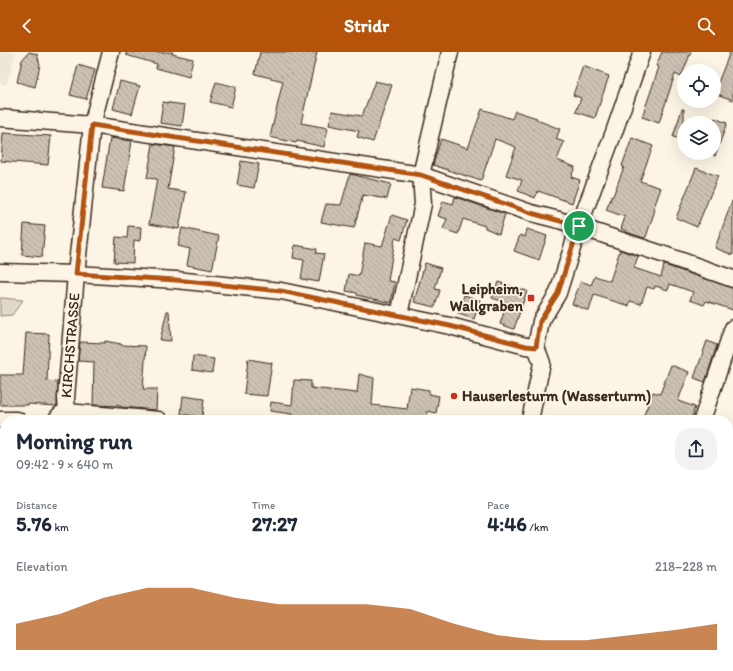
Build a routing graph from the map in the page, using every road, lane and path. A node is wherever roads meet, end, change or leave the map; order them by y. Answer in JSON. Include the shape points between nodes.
{"nodes":[{"id":1,"x":111,"y":52,"type":"edge"},
{"id":2,"x":450,"y":52,"type":"edge"},
{"id":3,"x":642,"y":52,"type":"edge"},
{"id":4,"x":0,"y":118,"type":"edge"},
{"id":5,"x":92,"y":125,"type":"junction"},
{"id":6,"x":421,"y":175,"type":"junction"},
{"id":7,"x":579,"y":226,"type":"junction"},
{"id":8,"x":0,"y":272,"type":"edge"},
{"id":9,"x":76,"y":274,"type":"junction"},
{"id":10,"x":733,"y":280,"type":"edge"},
{"id":11,"x":399,"y":315,"type":"junction"},
{"id":12,"x":733,"y":328,"type":"edge"},
{"id":13,"x":536,"y":347,"type":"junction"},
{"id":14,"x":61,"y":415,"type":"edge"},
{"id":15,"x":531,"y":415,"type":"edge"},
{"id":16,"x":704,"y":415,"type":"edge"}],
"edges":[{"from":1,"to":5,"type":"street","name":"KIRCHSTRASSE"},
{"from":2,"to":6,"type":"street"},
{"from":3,"to":7,"type":"street"},
{"from":4,"to":5,"type":"street"},
{"from":5,"to":6,"type":"street"},
{"from":5,"to":9,"type":"street","name":"KIRCHSTRASSE"},
{"from":6,"to":7,"type":"street","via":[[531,213]]},
{"from":6,"to":11,"type":"street","via":[[423,204]]},
{"from":7,"to":10,"type":"street"},
{"from":7,"to":13,"type":"street","via":[[558,293],[540,321]]},
{"from":8,"to":9,"type":"street"},
{"from":9,"to":11,"type":"street","via":[[176,280],[281,291]]},
{"from":9,"to":14,"type":"street","name":"KIRCHSTRASSE","via":[[66,398]]},
{"from":11,"to":13,"type":"street"},
{"from":12,"to":16,"type":"street"},
{"from":13,"to":15,"type":"street","via":[[542,363]]}]}
